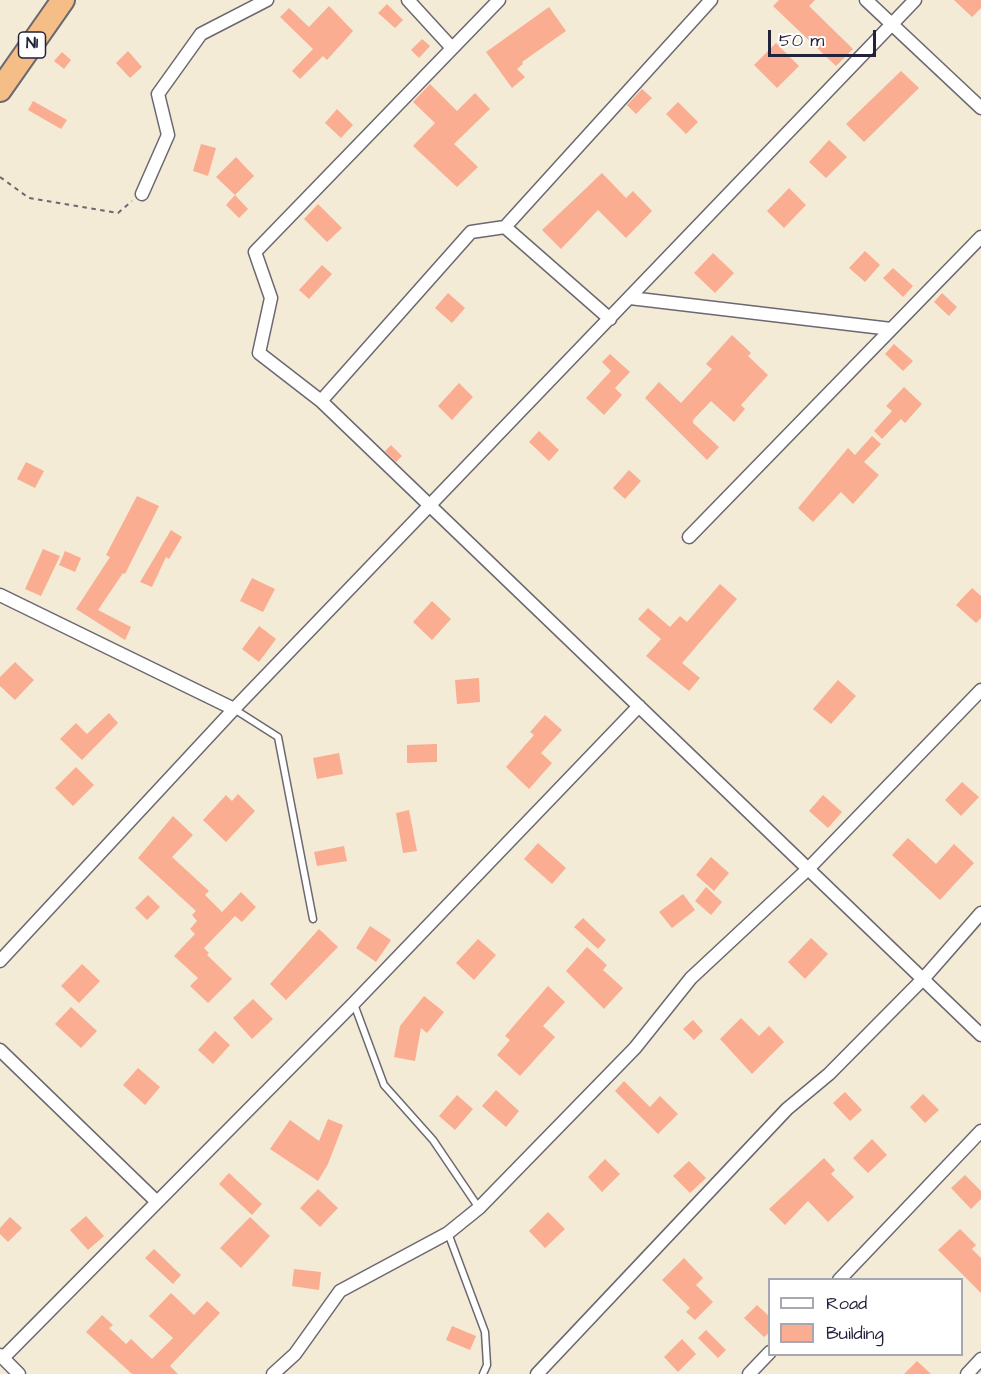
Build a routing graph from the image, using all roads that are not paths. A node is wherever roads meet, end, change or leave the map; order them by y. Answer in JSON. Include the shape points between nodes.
{"nodes":[{"id":1,"x":63,"y":0,"type":"edge"},
{"id":2,"x":267,"y":0,"type":"edge"},
{"id":3,"x":408,"y":0,"type":"edge"},
{"id":4,"x":499,"y":0,"type":"edge"},
{"id":5,"x":711,"y":0,"type":"edge"},
{"id":6,"x":866,"y":0,"type":"edge"},
{"id":7,"x":915,"y":0,"type":"edge"},
{"id":8,"x":891,"y":25,"type":"junction"},
{"id":9,"x":452,"y":48,"type":"junction"},
{"id":10,"x":0,"y":90,"type":"edge"},
{"id":11,"x":981,"y":108,"type":"edge"},
{"id":12,"x":142,"y":194,"type":"road end"},
{"id":13,"x":505,"y":227,"type":"junction"},
{"id":14,"x":981,"y":237,"type":"edge"},
{"id":15,"x":630,"y":298,"type":"junction"},
{"id":16,"x":610,"y":319,"type":"junction"},
{"id":17,"x":891,"y":329,"type":"junction"},
{"id":18,"x":321,"y":401,"type":"junction"},
{"id":19,"x":429,"y":507,"type":"junction"},
{"id":20,"x":689,"y":537,"type":"dead end"},
{"id":21,"x":0,"y":595,"type":"edge"},
{"id":22,"x":981,"y":690,"type":"edge"},
{"id":23,"x":639,"y":706,"type":"junction"},
{"id":24,"x":234,"y":709,"type":"junction"},
{"id":25,"x":808,"y":869,"type":"junction"},
{"id":26,"x":981,"y":913,"type":"edge"},
{"id":27,"x":313,"y":919,"type":"dead end"},
{"id":28,"x":0,"y":961,"type":"edge"},
{"id":29,"x":924,"y":978,"type":"junction"},
{"id":30,"x":354,"y":1003,"type":"junction"},
{"id":31,"x":981,"y":1035,"type":"edge"},
{"id":32,"x":0,"y":1050,"type":"edge"},
{"id":33,"x":981,"y":1131,"type":"edge"},
{"id":34,"x":157,"y":1202,"type":"junction"},
{"id":35,"x":479,"y":1208,"type":"junction"},
{"id":36,"x":448,"y":1233,"type":"junction"},
{"id":37,"x":841,"y":1278,"type":"edge"},
{"id":38,"x":768,"y":1355,"type":"edge"},
{"id":39,"x":1,"y":1357,"type":"edge"},
{"id":40,"x":981,"y":1359,"type":"edge"},
{"id":41,"x":19,"y":1374,"type":"edge"},
{"id":42,"x":273,"y":1374,"type":"edge"},
{"id":43,"x":483,"y":1374,"type":"edge"},
{"id":44,"x":537,"y":1374,"type":"edge"},
{"id":45,"x":749,"y":1374,"type":"edge"},
{"id":46,"x":967,"y":1374,"type":"edge"}],
"edges":[{"from":1,"to":10,"type":"highway","number":"N1"},
{"from":2,"to":12,"type":"street","via":[[201,34],[158,94],[168,135]]},
{"from":3,"to":9,"type":"street"},
{"from":4,"to":9,"type":"street"},
{"from":5,"to":13,"type":"street"},
{"from":6,"to":8,"type":"street"},
{"from":7,"to":8,"type":"street"},
{"from":8,"to":11,"type":"street"},
{"from":8,"to":15,"type":"street"},
{"from":9,"to":18,"type":"street","via":[[255,252],[271,298],[259,353]]},
{"from":13,"to":16,"type":"street"},
{"from":13,"to":18,"type":"street","via":[[471,232]]},
{"from":14,"to":17,"type":"street"},
{"from":15,"to":16,"type":"street"},
{"from":15,"to":17,"type":"street"},
{"from":16,"to":19,"type":"street"},
{"from":17,"to":20,"type":"street"},
{"from":18,"to":19,"type":"street"},
{"from":19,"to":23,"type":"street"},
{"from":19,"to":24,"type":"street"},
{"from":21,"to":24,"type":"street"},
{"from":22,"to":25,"type":"street"},
{"from":23,"to":25,"type":"street"},
{"from":23,"to":30,"type":"street"},
{"from":24,"to":27,"type":"lane","via":[[278,737]]},
{"from":24,"to":28,"type":"street"},
{"from":25,"to":29,"type":"street"},
{"from":25,"to":35,"type":"street","via":[[691,978],[635,1048]]},
{"from":26,"to":29,"type":"street"},
{"from":29,"to":31,"type":"street"},
{"from":29,"to":44,"type":"street","via":[[829,1074],[787,1109]]},
{"from":30,"to":34,"type":"street"},
{"from":30,"to":35,"type":"lane","via":[[384,1085],[433,1140]]},
{"from":32,"to":34,"type":"street"},
{"from":33,"to":37,"type":"street"},
{"from":34,"to":39,"type":"street"},
{"from":35,"to":36,"type":"street"},
{"from":36,"to":42,"type":"street","via":[[340,1291],[295,1354]]},
{"from":36,"to":43,"type":"lane","via":[[484,1332],[487,1365]]},
{"from":38,"to":45,"type":"street"},
{"from":39,"to":41,"type":"street"},
{"from":40,"to":46,"type":"street"}]}
